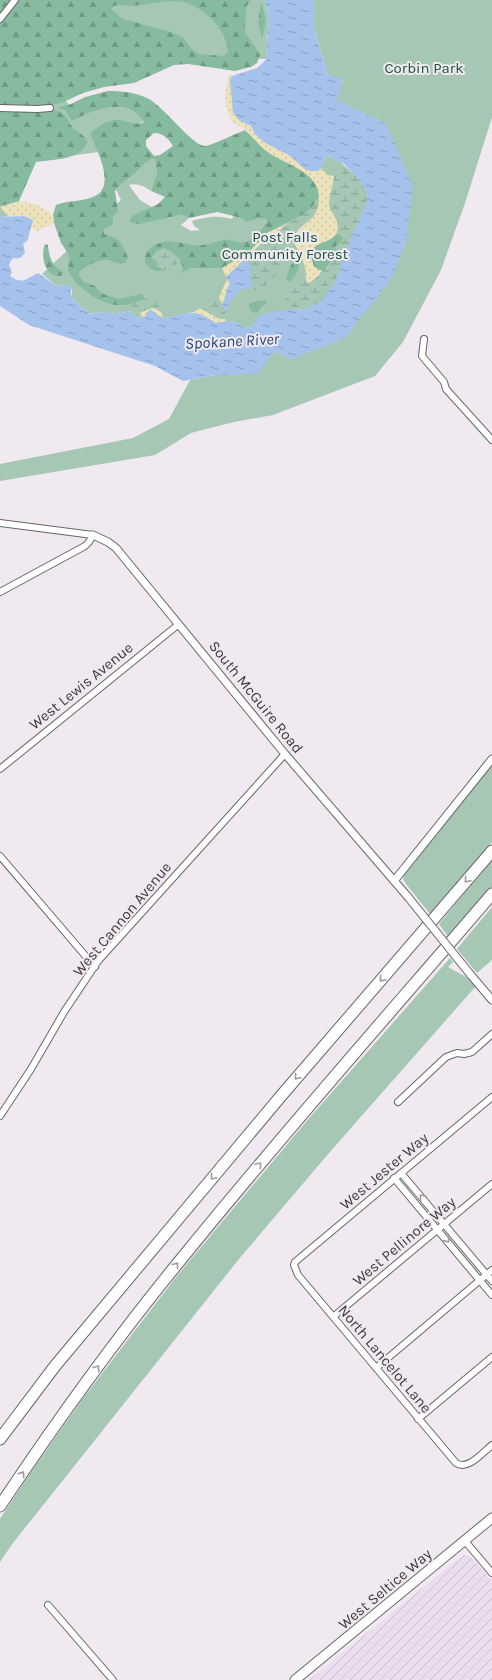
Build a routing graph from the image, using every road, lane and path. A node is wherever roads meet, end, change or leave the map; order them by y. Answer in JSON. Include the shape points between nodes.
{"nodes":[{"id":1,"x":15,"y":0,"type":"edge"},
{"id":2,"x":0,"y":19,"type":"edge"},
{"id":3,"x":0,"y":108,"type":"edge"},
{"id":4,"x":50,"y":108,"type":"dead end"},
{"id":5,"x":424,"y":339,"type":"dead end"},
{"id":6,"x":492,"y":440,"type":"edge"},
{"id":7,"x":0,"y":523,"type":"edge"},
{"id":8,"x":93,"y":535,"type":"junction"},
{"id":9,"x":0,"y":592,"type":"edge"},
{"id":10,"x":179,"y":624,"type":"junction"},
{"id":11,"x":285,"y":754,"type":"junction"},
{"id":12,"x":492,"y":759,"type":"edge"},
{"id":13,"x":0,"y":769,"type":"edge"},
{"id":14,"x":492,"y":851,"type":"edge"},
{"id":15,"x":0,"y":856,"type":"edge"},
{"id":16,"x":394,"y":882,"type":"junction"},
{"id":17,"x":492,"y":894,"type":"edge"},
{"id":18,"x":95,"y":967,"type":"junction"},
{"id":19,"x":492,"y":1000,"type":"edge"},
{"id":20,"x":492,"y":1034,"type":"edge"},
{"id":21,"x":492,"y":1097,"type":"edge"},
{"id":22,"x":398,"y":1102,"type":"dead end"},
{"id":23,"x":0,"y":1116,"type":"edge"},
{"id":24,"x":401,"y":1173,"type":"junction"},
{"id":25,"x":394,"y":1178,"type":"junction"},
{"id":26,"x":492,"y":1184,"type":"edge"},
{"id":27,"x":444,"y":1224,"type":"junction"},
{"id":28,"x":438,"y":1229,"type":"junction"},
{"id":29,"x":294,"y":1266,"type":"joint"},
{"id":30,"x":489,"y":1272,"type":"edge"},
{"id":31,"x":480,"y":1280,"type":"junction"},
{"id":32,"x":492,"y":1281,"type":"edge"},
{"id":33,"x":492,"y":1295,"type":"edge"},
{"id":34,"x":333,"y":1317,"type":"junction"},
{"id":35,"x":492,"y":1357,"type":"edge"},
{"id":36,"x":376,"y":1368,"type":"junction"},
{"id":37,"x":418,"y":1419,"type":"junction"},
{"id":38,"x":0,"y":1439,"type":"edge"},
{"id":39,"x":492,"y":1445,"type":"edge"},
{"id":40,"x":0,"y":1506,"type":"edge"},
{"id":41,"x":492,"y":1518,"type":"edge"},
{"id":42,"x":465,"y":1541,"type":"junction"},
{"id":43,"x":492,"y":1573,"type":"edge"},
{"id":44,"x":48,"y":1605,"type":"dead end"},
{"id":45,"x":113,"y":1680,"type":"edge"},
{"id":46,"x":295,"y":1680,"type":"edge"}],
"edges":[{"from":1,"to":2,"type":"street"},
{"from":3,"to":4,"type":"street"},
{"from":5,"to":6,"type":"street","via":[[422,355],[444,382],[446,389]]},
{"from":7,"to":8,"type":"street"},
{"from":8,"to":9,"type":"street","via":[[90,542],[83,547]]},
{"from":8,"to":10,"type":"street","name":"South McGuire Road","via":[[116,548]]},
{"from":10,"to":11,"type":"street","name":"South McGuire Road"},
{"from":10,"to":13,"type":"street","name":"West Lewis Avenue"},
{"from":11,"to":16,"type":"street","name":"South McGuire Road"},
{"from":11,"to":18,"type":"street","name":"West Cannon Avenue"},
{"from":12,"to":16,"type":"street"},
{"from":14,"to":38,"type":"highway","one_way":true,"via":[[276,1102],[55,1366]]},
{"from":15,"to":18,"type":"street"},
{"from":16,"to":19,"type":"street","name":"South McGuire Road","bridge":true},
{"from":40,"to":17,"type":"highway","one_way":true,"via":[[91,1376],[186,1252]]},
{"from":18,"to":23,"type":"street","name":"West Cannon Avenue"},
{"from":20,"to":22,"type":"street","via":[[472,1052],[446,1057]]},
{"from":21,"to":24,"type":"street","name":"West Jester Way"},
{"from":24,"to":25,"type":"street","name":"West Jester Way"},
{"from":27,"to":24,"type":"street","one_way":true},
{"from":25,"to":28,"type":"street"},
{"from":25,"to":29,"type":"street","name":"West Jester Way","via":[[295,1262]]},
{"from":26,"to":27,"type":"street","name":"West Pellinore Way"},
{"from":27,"to":28,"type":"street","name":"West Pellinore Way"},
{"from":27,"to":30,"type":"street"},
{"from":28,"to":31,"type":"street","one_way":true},
{"from":28,"to":34,"type":"street","name":"West Pellinore Way"},
{"from":29,"to":34,"type":"street","name":"North Lancelot Lane","via":[[298,1275]]},
{"from":30,"to":31,"type":"street"},
{"from":30,"to":32,"type":"street"},
{"from":31,"to":33,"type":"street"},
{"from":31,"to":36,"type":"street"},
{"from":34,"to":36,"type":"street","name":"North Lancelot Lane"},
{"from":35,"to":37,"type":"street"},
{"from":36,"to":37,"type":"street","name":"North Lancelot Lane"},
{"from":37,"to":39,"type":"street","name":"North Lancelot Lane","via":[[461,1466],[469,1464]]},
{"from":41,"to":42,"type":"main road","name":"West Seltice Way"},
{"from":42,"to":43,"type":"street"},
{"from":42,"to":46,"type":"main road","name":"West Seltice Way"},
{"from":44,"to":45,"type":"street"}]}
